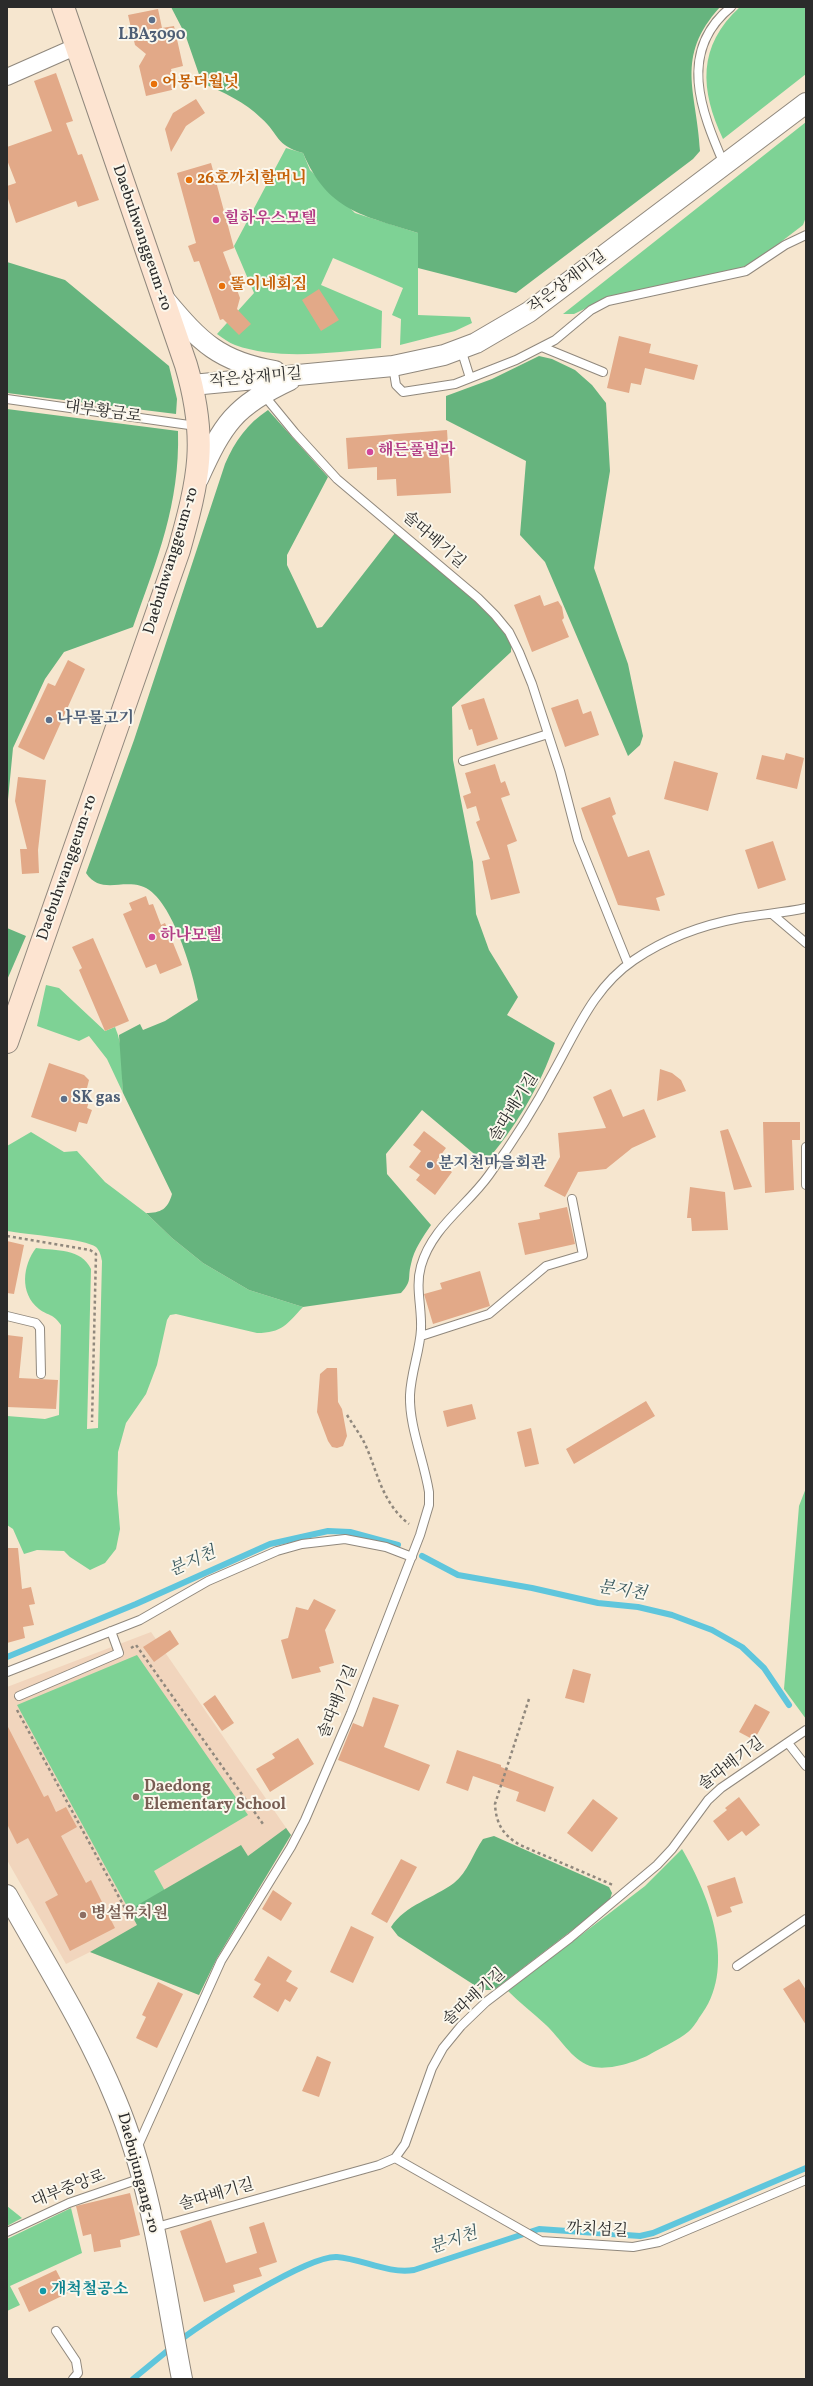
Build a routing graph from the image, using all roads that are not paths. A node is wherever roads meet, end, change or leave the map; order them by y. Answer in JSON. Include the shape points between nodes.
{"nodes":[{"id":1,"x":63,"y":7,"type":"edge"},
{"id":2,"x":731,"y":7,"type":"edge"},
{"id":3,"x":75,"y":47,"type":"junction"},
{"id":4,"x":7,"y":77,"type":"edge"},
{"id":5,"x":806,"y":103,"type":"edge"},
{"id":6,"x":724,"y":164,"type":"junction"},
{"id":7,"x":806,"y":235,"type":"edge"},
{"id":8,"x":162,"y":297,"type":"junction"},
{"id":9,"x":542,"y":346,"type":"junction"},
{"id":10,"x":461,"y":349,"type":"junction"},
{"id":11,"x":393,"y":366,"type":"junction"},
{"id":12,"x":603,"y":372,"type":"dead end"},
{"id":13,"x":299,"y":375,"type":"junction"},
{"id":14,"x":470,"y":378,"type":"junction"},
{"id":15,"x":192,"y":384,"type":"junction"},
{"id":16,"x":263,"y":394,"type":"junction"},
{"id":17,"x":7,"y":399,"type":"edge"},
{"id":18,"x":199,"y":426,"type":"junction"},
{"id":19,"x":197,"y":481,"type":"junction"},
{"id":20,"x":548,"y":734,"type":"junction"},
{"id":21,"x":463,"y":761,"type":"dead end"},
{"id":22,"x":806,"y":908,"type":"edge"},
{"id":23,"x":772,"y":914,"type":"junction"},
{"id":24,"x":806,"y":943,"type":"edge"},
{"id":25,"x":628,"y":964,"type":"junction"},
{"id":26,"x":7,"y":1042,"type":"edge"},
{"id":27,"x":806,"y":1148,"type":"edge"},
{"id":28,"x":806,"y":1185,"type":"edge"},
{"id":29,"x":572,"y":1199,"type":"dead end"},
{"id":30,"x":7,"y":1316,"type":"edge"},
{"id":31,"x":421,"y":1336,"type":"junction"},
{"id":32,"x":41,"y":1374,"type":"dead end"},
{"id":33,"x":412,"y":1557,"type":"junction"},
{"id":34,"x":111,"y":1631,"type":"junction"},
{"id":35,"x":7,"y":1672,"type":"edge"},
{"id":36,"x":19,"y":1696,"type":"road end"},
{"id":37,"x":806,"y":1730,"type":"edge"},
{"id":38,"x":788,"y":1743,"type":"junction"},
{"id":39,"x":806,"y":1766,"type":"edge"},
{"id":40,"x":7,"y":1896,"type":"edge"},
{"id":41,"x":806,"y":1919,"type":"edge"},
{"id":42,"x":737,"y":1966,"type":"dead end"},
{"id":43,"x":135,"y":2153,"type":"junction"},
{"id":44,"x":395,"y":2158,"type":"junction"},
{"id":45,"x":142,"y":2178,"type":"junction"},
{"id":46,"x":806,"y":2180,"type":"edge"},
{"id":47,"x":153,"y":2228,"type":"junction"},
{"id":48,"x":7,"y":2232,"type":"edge"},
{"id":49,"x":56,"y":2331,"type":"dead end"},
{"id":50,"x":73,"y":2379,"type":"edge"},
{"id":51,"x":182,"y":2379,"type":"edge"}],
"edges":[{"from":1,"to":3,"type":"main road","name":"Daebuhwanggeum-ro"},
{"from":2,"to":6,"type":"lane","via":[[711,30],[700,52],[697,73],[699,100]]},
{"from":3,"to":4,"type":"street"},
{"from":3,"to":8,"type":"main road","name":"Daebuhwanggeum-ro"},
{"from":5,"to":6,"type":"street","name":"작은상재미길"},
{"from":6,"to":10,"type":"street","name":"작은상재미길","via":[[530,312]]},
{"from":7,"to":9,"type":"lane","via":[[785,245],[746,271],[608,301],[591,310],[555,340]]},
{"from":8,"to":13,"type":"street","via":[[190,330],[215,351],[251,366]]},
{"from":8,"to":15,"type":"main road","name":"Daebuhwanggeum-ro"},
{"from":9,"to":12,"type":"lane"},
{"from":9,"to":14,"type":"lane","via":[[516,360]]},
{"from":10,"to":11,"type":"street","name":"작은상재미길"},
{"from":10,"to":14,"type":"lane"},
{"from":11,"to":13,"type":"street","name":"작은상재미길"},
{"from":11,"to":14,"type":"lane","via":[[396,385],[403,392],[432,389]]},
{"from":13,"to":15,"type":"street","name":"작은상재미길"},
{"from":13,"to":16,"type":"street"},
{"from":15,"to":18,"type":"main road","name":"Daebuhwanggeum-ro"},
{"from":16,"to":19,"type":"street","via":[[225,425]]},
{"from":16,"to":20,"type":"lane","name":"솔따배기길","via":[[338,479],[495,614],[520,652]]},
{"from":17,"to":18,"type":"lane","name":"대부황금로"},
{"from":18,"to":19,"type":"main road","name":"Daebuhwanggeum-ro"},
{"from":19,"to":26,"type":"main road","name":"Daebuhwanggeum-ro","via":[[179,550]]},
{"from":20,"to":21,"type":"lane"},
{"from":20,"to":25,"type":"lane","name":"솔따배기길","via":[[578,840]]},
{"from":22,"to":23,"type":"lane","name":"솔따배기길"},
{"from":23,"to":24,"type":"lane"},
{"from":23,"to":25,"type":"lane","name":"솔따배기길","via":[[712,924],[684,933],[661,943]]},
{"from":25,"to":31,"type":"lane","name":"솔따배기길","via":[[610,978],[594,999],[531,1113],[488,1176],[445,1222],[429,1244],[418,1280]]},
{"from":27,"to":28,"type":"lane"},
{"from":29,"to":31,"type":"lane","via":[[583,1255],[546,1266],[489,1314]]},
{"from":30,"to":32,"type":"lane","via":[[36,1323],[40,1328]]},
{"from":31,"to":33,"type":"lane","name":"솔따배기길","via":[[410,1393],[411,1409],[429,1492],[429,1505]]},
{"from":33,"to":34,"type":"lane","via":[[386,1547],[345,1539],[302,1544],[254,1559],[208,1581],[140,1620]]},
{"from":33,"to":43,"type":"lane","name":"솔따배기길","via":[[351,1713],[305,1820],[221,1961]]},
{"from":34,"to":35,"type":"lane"},
{"from":34,"to":36,"type":"lane","via":[[119,1653]]},
{"from":37,"to":38,"type":"lane","name":"솔따배기길"},
{"from":38,"to":39,"type":"lane","name":"솔따배기길"},
{"from":38,"to":44,"type":"lane","name":"솔따배기길","via":[[721,1788],[696,1814],[667,1854],[628,1891],[486,2002],[461,2026],[443,2048],[432,2068],[405,2144]]},
{"from":40,"to":43,"type":"street","name":"Daebujungang-ro","via":[[101,2066],[117,2101]]},
{"from":41,"to":42,"type":"lane"},
{"from":43,"to":45,"type":"street","name":"Daebujungang-ro"},
{"from":44,"to":46,"type":"lane","name":"까치섬길","via":[[537,2239],[546,2242],[633,2248],[648,2246]]},
{"from":44,"to":47,"type":"lane","name":"솔따배기길","via":[[379,2165]]},
{"from":45,"to":47,"type":"street","name":"Daebujungang-ro"},
{"from":45,"to":48,"type":"lane","name":"대부중앙로","via":[[70,2203]]},
{"from":47,"to":51,"type":"street","name":"Daebujungang-ro"},
{"from":49,"to":50,"type":"lane","via":[[76,2361],[78,2373]]}]}
